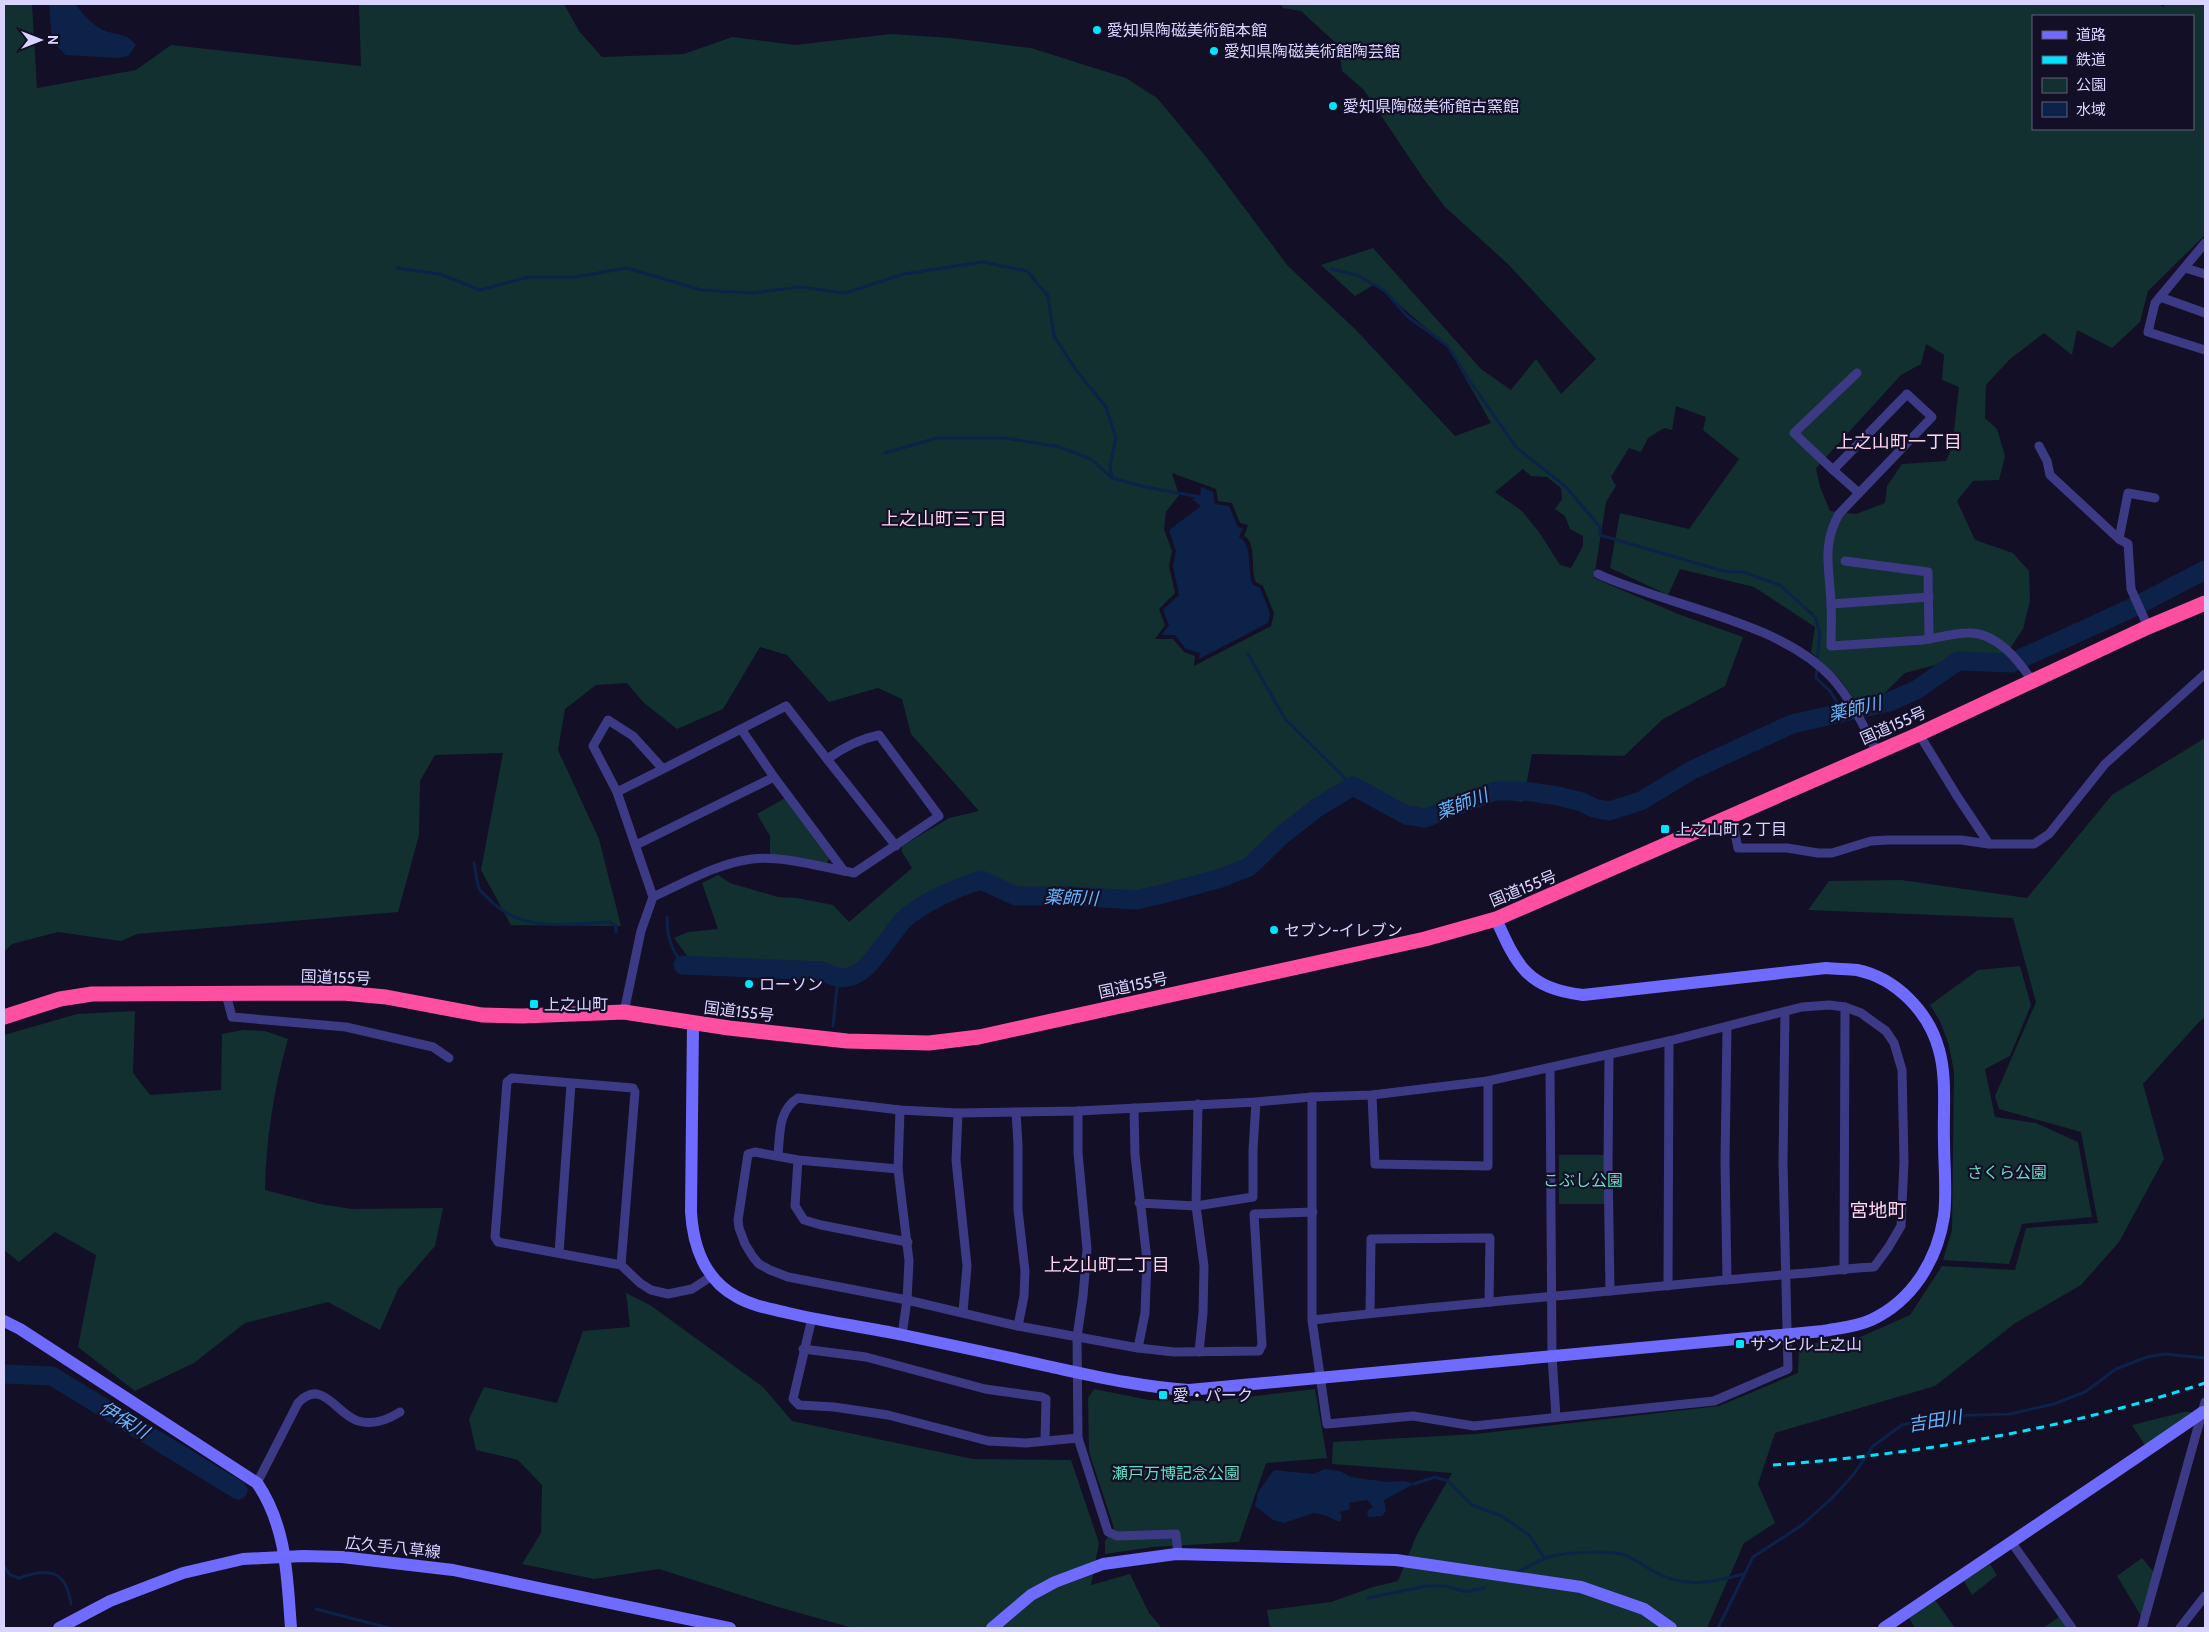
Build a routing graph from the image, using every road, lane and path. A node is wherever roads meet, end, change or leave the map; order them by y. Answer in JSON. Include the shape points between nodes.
{"nodes":[{"id":1,"x":2205,"y":243,"type":"edge"},
{"id":2,"x":2185,"y":268,"type":"junction"},
{"id":3,"x":2205,"y":274,"type":"edge"},
{"id":4,"x":2160,"y":298,"type":"junction"},
{"id":5,"x":2205,"y":313,"type":"edge"},
{"id":6,"x":2205,"y":350,"type":"edge"},
{"id":7,"x":1857,"y":373,"type":"dead end"},
{"id":8,"x":2039,"y":446,"type":"dead end"},
{"id":9,"x":1833,"y":470,"type":"junction"},
{"id":10,"x":1859,"y":493,"type":"junction"},
{"id":11,"x":2154,"y":498,"type":"dead end"},
{"id":12,"x":2119,"y":539,"type":"junction"},
{"id":13,"x":1846,"y":561,"type":"dead end"},
{"id":14,"x":1598,"y":574,"type":"dead end"},
{"id":15,"x":1929,"y":597,"type":"junction"},
{"id":16,"x":2205,"y":603,"type":"edge"},
{"id":17,"x":1831,"y":604,"type":"junction"},
{"id":18,"x":2148,"y":627,"type":"junction"},
{"id":19,"x":1929,"y":639,"type":"junction"},
{"id":20,"x":2205,"y":674,"type":"edge"},
{"id":21,"x":2033,"y":682,"type":"junction"},
{"id":22,"x":741,"y":728,"type":"junction"},
{"id":23,"x":1919,"y":734,"type":"junction"},
{"id":24,"x":1877,"y":752,"type":"junction"},
{"id":25,"x":827,"y":759,"type":"junction"},
{"id":26,"x":663,"y":769,"type":"junction"},
{"id":27,"x":774,"y":776,"type":"junction"},
{"id":28,"x":617,"y":792,"type":"junction"},
{"id":29,"x":1731,"y":815,"type":"junction"},
{"id":30,"x":1989,"y":844,"type":"junction"},
{"id":31,"x":636,"y":846,"type":"junction"},
{"id":32,"x":896,"y":846,"type":"junction"},
{"id":33,"x":844,"y":871,"type":"junction"},
{"id":34,"x":653,"y":897,"type":"junction"},
{"id":35,"x":1496,"y":919,"type":"junction"},
{"id":36,"x":226,"y":994,"type":"junction"},
{"id":37,"x":1845,"y":1007,"type":"junction"},
{"id":38,"x":624,"y":1012,"type":"junction"},
{"id":39,"x":1785,"y":1012,"type":"junction"},
{"id":40,"x":4,"y":1017,"type":"edge"},
{"id":41,"x":692,"y":1023,"type":"junction"},
{"id":42,"x":1727,"y":1027,"type":"junction"},
{"id":43,"x":1669,"y":1041,"type":"junction"},
{"id":44,"x":1609,"y":1054,"type":"junction"},
{"id":45,"x":450,"y":1058,"type":"dead end"},
{"id":46,"x":1550,"y":1068,"type":"junction"},
{"id":47,"x":1488,"y":1081,"type":"junction"},
{"id":48,"x":571,"y":1084,"type":"junction"},
{"id":49,"x":1372,"y":1095,"type":"junction"},
{"id":50,"x":1312,"y":1097,"type":"junction"},
{"id":51,"x":1256,"y":1102,"type":"junction"},
{"id":52,"x":1198,"y":1104,"type":"junction"},
{"id":53,"x":1134,"y":1108,"type":"junction"},
{"id":54,"x":900,"y":1110,"type":"junction"},
{"id":55,"x":1078,"y":1111,"type":"junction"},
{"id":56,"x":958,"y":1112,"type":"junction"},
{"id":57,"x":1016,"y":1112,"type":"junction"},
{"id":58,"x":778,"y":1155,"type":"junction"},
{"id":59,"x":798,"y":1160,"type":"junction"},
{"id":60,"x":898,"y":1169,"type":"junction"},
{"id":61,"x":1139,"y":1204,"type":"junction"},
{"id":62,"x":1196,"y":1206,"type":"junction"},
{"id":63,"x":1313,"y":1212,"type":"junction"},
{"id":64,"x":908,"y":1242,"type":"junction"},
{"id":65,"x":559,"y":1253,"type":"junction"},
{"id":66,"x":621,"y":1265,"type":"junction"},
{"id":67,"x":1844,"y":1270,"type":"junction"},
{"id":68,"x":1784,"y":1275,"type":"junction"},
{"id":69,"x":712,"y":1276,"type":"junction"},
{"id":70,"x":1727,"y":1280,"type":"junction"},
{"id":71,"x":1668,"y":1286,"type":"junction"},
{"id":72,"x":1610,"y":1291,"type":"junction"},
{"id":73,"x":1552,"y":1298,"type":"junction"},
{"id":74,"x":907,"y":1300,"type":"junction"},
{"id":75,"x":1489,"y":1302,"type":"junction"},
{"id":76,"x":963,"y":1312,"type":"junction"},
{"id":77,"x":1370,"y":1313,"type":"junction"},
{"id":78,"x":812,"y":1318,"type":"junction"},
{"id":79,"x":1312,"y":1320,"type":"junction"},
{"id":80,"x":4,"y":1321,"type":"edge"},
{"id":81,"x":1018,"y":1326,"type":"junction"},
{"id":82,"x":902,"y":1335,"type":"junction"},
{"id":83,"x":1787,"y":1335,"type":"junction"},
{"id":84,"x":1077,"y":1337,"type":"junction"},
{"id":85,"x":1138,"y":1348,"type":"junction"},
{"id":86,"x":803,"y":1349,"type":"junction"},
{"id":87,"x":1199,"y":1352,"type":"junction"},
{"id":88,"x":1552,"y":1356,"type":"junction"},
{"id":89,"x":1079,"y":1373,"type":"junction"},
{"id":90,"x":1320,"y":1378,"type":"junction"},
{"id":91,"x":2204,"y":1408,"type":"edge"},
{"id":92,"x":400,"y":1412,"type":"dead end"},
{"id":93,"x":1556,"y":1417,"type":"junction"},
{"id":94,"x":1078,"y":1438,"type":"junction"},
{"id":95,"x":1045,"y":1440,"type":"junction"},
{"id":96,"x":257,"y":1483,"type":"junction"},
{"id":97,"x":2012,"y":1543,"type":"junction"},
{"id":98,"x":1178,"y":1554,"type":"junction"},
{"id":99,"x":285,"y":1556,"type":"junction"},
{"id":100,"x":2205,"y":1596,"type":"edge"},
{"id":101,"x":59,"y":1628,"type":"edge"},
{"id":102,"x":291,"y":1628,"type":"edge"},
{"id":103,"x":730,"y":1628,"type":"edge"},
{"id":104,"x":992,"y":1628,"type":"edge"},
{"id":105,"x":1671,"y":1628,"type":"edge"},
{"id":106,"x":1884,"y":1628,"type":"edge"},
{"id":107,"x":2072,"y":1628,"type":"edge"},
{"id":108,"x":2142,"y":1628,"type":"edge"},
{"id":109,"x":2180,"y":1628,"type":"edge"}],
"edges":[{"from":1,"to":2,"type":"street"},
{"from":2,"to":3,"type":"street"},
{"from":2,"to":4,"type":"street"},
{"from":4,"to":5,"type":"street"},
{"from":4,"to":6,"type":"street","via":[[2155,304],[2148,332]]},
{"from":7,"to":9,"type":"street","via":[[1794,433]]},
{"from":8,"to":12,"type":"street","via":[[2050,475]]},
{"from":9,"to":10,"type":"street"},
{"from":9,"to":10,"type":"street","via":[[1907,394],[1932,417]]},
{"from":10,"to":17,"type":"street","via":[[1838,514],[1831,528],[1827,566]]},
{"from":11,"to":12,"type":"street","via":[[2128,493]]},
{"from":12,"to":18,"type":"street","via":[[2128,544],[2131,589]]},
{"from":13,"to":15,"type":"street","via":[[1928,572]]},
{"from":14,"to":24,"type":"street","via":[[1762,633],[1805,655],[1830,676],[1853,705]]},
{"from":15,"to":17,"type":"street"},
{"from":15,"to":19,"type":"street"},
{"from":16,"to":18,"type":"highway","name":"国道155号"},
{"from":17,"to":19,"type":"street","via":[[1831,646]]},
{"from":18,"to":21,"type":"highway","name":"国道155号"},
{"from":19,"to":21,"type":"street","via":[[1970,633],[1989,638],[2016,657]]},
{"from":20,"to":30,"type":"street","via":[[2106,764],[2049,834],[2034,844]]},
{"from":21,"to":23,"type":"highway","name":"国道155号"},
{"from":22,"to":25,"type":"street","via":[[786,706]]},
{"from":22,"to":26,"type":"street"},
{"from":22,"to":27,"type":"street"},
{"from":23,"to":24,"type":"highway","name":"国道155号"},
{"from":23,"to":30,"type":"street"},
{"from":24,"to":29,"type":"highway","name":"国道155号"},
{"from":25,"to":32,"type":"street"},
{"from":25,"to":32,"type":"street","via":[[861,738],[879,735],[939,816]]},
{"from":26,"to":28,"type":"street"},
{"from":26,"to":28,"type":"street","via":[[633,736],[608,720],[593,746]]},
{"from":27,"to":31,"type":"street"},
{"from":27,"to":33,"type":"street"},
{"from":28,"to":31,"type":"street"},
{"from":29,"to":30,"type":"street","via":[[1738,848],[1787,848],[1832,853],[1871,841],[1888,840],[1961,840]]},
{"from":29,"to":35,"type":"highway","name":"国道155号"},
{"from":31,"to":34,"type":"street"},
{"from":32,"to":33,"type":"street","via":[[854,873]]},
{"from":33,"to":34,"type":"street","via":[[754,858],[728,864]]},
{"from":34,"to":38,"type":"street","via":[[637,947]]},
{"from":35,"to":41,"type":"highway","name":"国道155号","via":[[1425,938],[965,1039],[929,1043],[847,1041]]},
{"from":35,"to":83,"type":"street","via":[[1524,971],[1542,985],[1564,992],[1582,995],[1826,968],[1856,970],[1878,977],[1916,1005],[1940,1051],[1943,1089],[1944,1215],[1932,1258],[1919,1281],[1900,1302],[1871,1320],[1855,1326]]},
{"from":36,"to":38,"type":"highway","name":"国道155号","via":[[344,993],[386,997],[482,1015]]},
{"from":36,"to":40,"type":"highway","name":"国道155号","via":[[92,994],[60,999]]},
{"from":36,"to":45,"type":"street","via":[[232,1016],[346,1027],[433,1047]]},
{"from":37,"to":39,"type":"street","via":[[1811,1006]]},
{"from":37,"to":67,"type":"street"},
{"from":37,"to":67,"type":"street","via":[[1886,1031],[1894,1044],[1902,1070],[1904,1162],[1901,1226],[1897,1234],[1874,1267]]},
{"from":38,"to":41,"type":"highway","name":"国道155号"},
{"from":39,"to":42,"type":"street"},
{"from":39,"to":68,"type":"street"},
{"from":41,"to":69,"type":"street","via":[[692,1234],[701,1260]]},
{"from":42,"to":43,"type":"street"},
{"from":42,"to":70,"type":"street"},
{"from":43,"to":44,"type":"street"},
{"from":43,"to":71,"type":"street"},
{"from":44,"to":46,"type":"street"},
{"from":44,"to":72,"type":"street"},
{"from":46,"to":47,"type":"street"},
{"from":46,"to":73,"type":"street"},
{"from":47,"to":49,"type":"street"},
{"from":47,"to":49,"type":"street","via":[[1488,1166],[1375,1164]]},
{"from":48,"to":65,"type":"street"},
{"from":48,"to":65,"type":"street","via":[[512,1078],[507,1082],[494,1236],[498,1242]]},
{"from":48,"to":66,"type":"street","via":[[633,1088],[635,1092]]},
{"from":49,"to":50,"type":"street"},
{"from":50,"to":51,"type":"street"},
{"from":50,"to":63,"type":"street"},
{"from":51,"to":52,"type":"street"},
{"from":51,"to":62,"type":"street","via":[[1253,1196]]},
{"from":52,"to":53,"type":"street"},
{"from":52,"to":62,"type":"street"},
{"from":53,"to":55,"type":"street"},
{"from":53,"to":61,"type":"street"},
{"from":54,"to":56,"type":"street"},
{"from":54,"to":58,"type":"street","via":[[798,1098],[782,1118]]},
{"from":54,"to":60,"type":"street"},
{"from":55,"to":57,"type":"street"},
{"from":55,"to":84,"type":"street","via":[[1078,1153],[1087,1260]]},
{"from":56,"to":57,"type":"street"},
{"from":56,"to":76,"type":"street","via":[[956,1160],[967,1266]]},
{"from":57,"to":81,"type":"street","via":[[1018,1210],[1025,1270]]},
{"from":58,"to":59,"type":"street"},
{"from":58,"to":74,"type":"street","via":[[748,1154],[738,1220],[745,1244],[759,1264],[788,1277]]},
{"from":59,"to":60,"type":"street"},
{"from":59,"to":64,"type":"street","via":[[795,1206],[804,1220]]},
{"from":60,"to":64,"type":"street"},
{"from":61,"to":62,"type":"street"},
{"from":61,"to":85,"type":"street","via":[[1147,1260],[1145,1312]]},
{"from":62,"to":87,"type":"street","via":[[1204,1266],[1204,1312]]},
{"from":63,"to":79,"type":"street"},
{"from":63,"to":87,"type":"street","via":[[1254,1214],[1262,1345],[1259,1351]]},
{"from":64,"to":74,"type":"street"},
{"from":65,"to":66,"type":"street"},
{"from":66,"to":69,"type":"street","via":[[646,1287],[668,1294],[692,1289]]},
{"from":67,"to":68,"type":"street"},
{"from":68,"to":70,"type":"street"},
{"from":68,"to":83,"type":"street"},
{"from":69,"to":78,"type":"street","via":[[737,1297],[762,1307]]},
{"from":70,"to":71,"type":"street"},
{"from":71,"to":72,"type":"street"},
{"from":72,"to":73,"type":"street"},
{"from":73,"to":75,"type":"street"},
{"from":73,"to":88,"type":"street"},
{"from":74,"to":76,"type":"street"},
{"from":74,"to":82,"type":"street"},
{"from":75,"to":77,"type":"street"},
{"from":75,"to":77,"type":"street","via":[[1490,1238],[1371,1239]]},
{"from":76,"to":81,"type":"street"},
{"from":77,"to":79,"type":"street"},
{"from":78,"to":82,"type":"street"},
{"from":78,"to":86,"type":"street"},
{"from":79,"to":90,"type":"street"},
{"from":80,"to":96,"type":"street"},
{"from":81,"to":84,"type":"street"},
{"from":82,"to":89,"type":"street"},
{"from":83,"to":88,"type":"street"},
{"from":83,"to":93,"type":"street","via":[[1788,1369],[1714,1401]]},
{"from":84,"to":85,"type":"street"},
{"from":84,"to":89,"type":"street"},
{"from":85,"to":87,"type":"street"},
{"from":86,"to":95,"type":"street","via":[[866,1357],[985,1388],[1042,1397],[1046,1399]]},
{"from":86,"to":95,"type":"street","via":[[793,1398],[799,1405],[888,1415],[988,1441],[1026,1443]]},
{"from":88,"to":90,"type":"street"},
{"from":88,"to":93,"type":"street"},
{"from":89,"to":90,"type":"street","via":[[1153,1388],[1189,1390]]},
{"from":89,"to":94,"type":"street"},
{"from":90,"to":93,"type":"street","via":[[1326,1424],[1413,1416],[1474,1426]]},
{"from":91,"to":97,"type":"street"},
{"from":91,"to":108,"type":"street"},
{"from":92,"to":96,"type":"street","via":[[379,1422],[357,1420],[324,1396],[306,1395],[298,1403]]},
{"from":94,"to":95,"type":"street"},
{"from":94,"to":98,"type":"street","via":[[1108,1532],[1117,1536],[1176,1534]]},
{"from":96,"to":99,"type":"street","via":[[282,1534]]},
{"from":97,"to":106,"type":"street"},
{"from":97,"to":107,"type":"street"},
{"from":98,"to":104,"type":"street","via":[[1103,1564],[1055,1582],[1031,1595]]},
{"from":98,"to":105,"type":"street","via":[[1396,1560],[1581,1587],[1644,1609]]},
{"from":99,"to":101,"type":"street","name":"広久手八草線","via":[[243,1559],[183,1573],[110,1601]]},
{"from":99,"to":102,"type":"street"},
{"from":99,"to":103,"type":"street","name":"広久手八草線","via":[[342,1556],[453,1570]]},
{"from":100,"to":109,"type":"street"}]}
